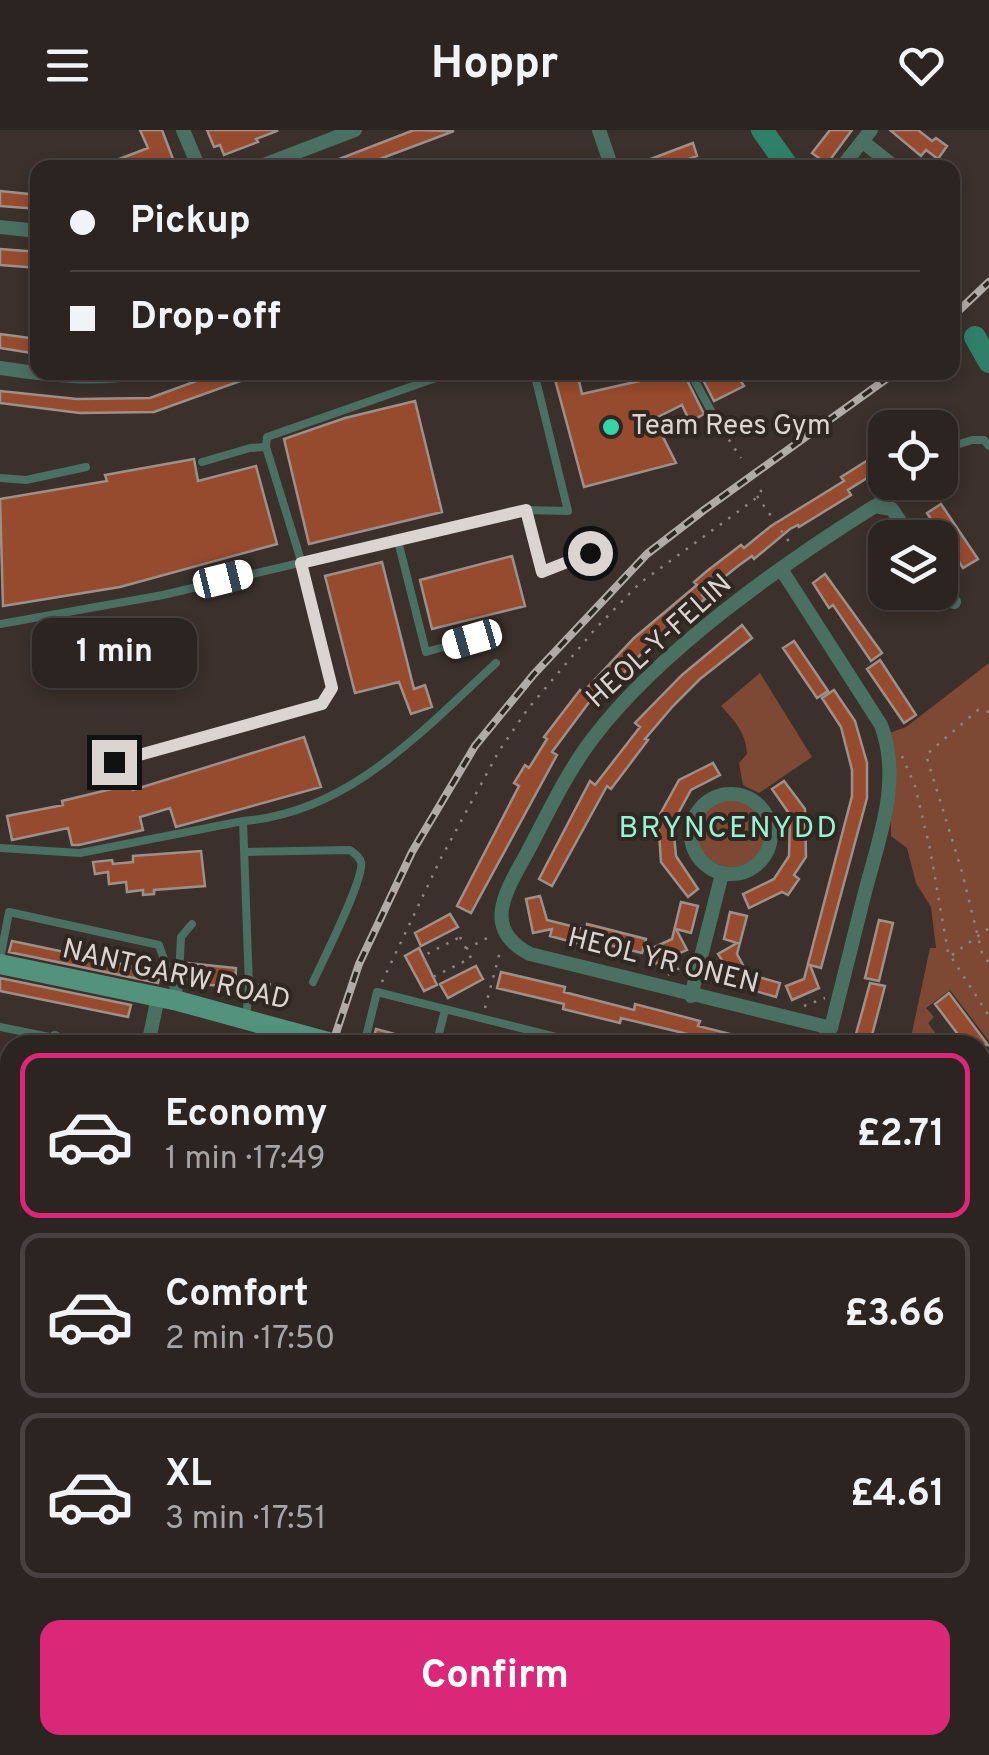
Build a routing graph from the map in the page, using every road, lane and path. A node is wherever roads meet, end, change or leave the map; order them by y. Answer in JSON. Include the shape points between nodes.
{"nodes":[{"id":1,"x":184,"y":130,"type":"edge"},
{"id":2,"x":355,"y":130,"type":"edge"},
{"id":3,"x":599,"y":130,"type":"edge"},
{"id":4,"x":867,"y":136,"type":"edge"},
{"id":5,"x":196,"y":160,"type":"edge"},
{"id":6,"x":297,"y":160,"type":"edge"},
{"id":7,"x":609,"y":160,"type":"edge"},
{"id":8,"x":848,"y":160,"type":"edge"},
{"id":9,"x":889,"y":160,"type":"edge"},
{"id":10,"x":0,"y":228,"type":"edge"},
{"id":11,"x":30,"y":231,"type":"edge"},
{"id":12,"x":0,"y":368,"type":"edge"},
{"id":13,"x":30,"y":371,"type":"edge"},
{"id":14,"x":429,"y":380,"type":"edge"},
{"id":15,"x":536,"y":380,"type":"edge"},
{"id":16,"x":694,"y":380,"type":"edge"},
{"id":17,"x":716,"y":420,"type":"joint"},
{"id":18,"x":958,"y":444,"type":"edge"},
{"id":19,"x":989,"y":446,"type":"edge"},
{"id":20,"x":266,"y":447,"type":"junction"},
{"id":21,"x":741,"y":458,"type":"dead end"},
{"id":22,"x":202,"y":462,"type":"dead end"},
{"id":23,"x":86,"y":467,"type":"dead end"},
{"id":24,"x":0,"y":478,"type":"edge"},
{"id":25,"x":757,"y":486,"type":"dead end"},
{"id":26,"x":757,"y":496,"type":"junction"},
{"id":27,"x":878,"y":500,"type":"edge"},
{"id":28,"x":876,"y":506,"type":"junction"},
{"id":29,"x":526,"y":510,"type":"junction"},
{"id":30,"x":899,"y":520,"type":"edge"},
{"id":31,"x":398,"y":541,"type":"junction"},
{"id":32,"x":590,"y":553,"type":"dead end"},
{"id":33,"x":799,"y":556,"type":"junction"},
{"id":34,"x":301,"y":563,"type":"junction"},
{"id":35,"x":782,"y":569,"type":"junction"},
{"id":36,"x":0,"y":624,"type":"edge"},
{"id":37,"x":472,"y":639,"type":"dead end"},
{"id":38,"x":496,"y":662,"type":"dead end"},
{"id":39,"x":989,"y":712,"type":"edge"},
{"id":40,"x":887,"y":742,"type":"junction"},
{"id":41,"x":114,"y":762,"type":"dead end"},
{"id":42,"x":243,"y":821,"type":"junction"},
{"id":43,"x":0,"y":848,"type":"edge"},
{"id":44,"x":244,"y":852,"type":"junction"},
{"id":45,"x":722,"y":874,"type":"junction"},
{"id":46,"x":192,"y":924,"type":"dead end"},
{"id":47,"x":989,"y":928,"type":"edge"},
{"id":48,"x":505,"y":930,"type":"junction"},
{"id":49,"x":978,"y":935,"type":"junction"},
{"id":50,"x":466,"y":949,"type":"junction"},
{"id":51,"x":950,"y":956,"type":"junction"},
{"id":52,"x":0,"y":962,"type":"edge"},
{"id":53,"x":989,"y":963,"type":"edge"},
{"id":54,"x":313,"y":982,"type":"dead end"},
{"id":55,"x":276,"y":984,"type":"dead end"},
{"id":56,"x":249,"y":986,"type":"junction"},
{"id":57,"x":840,"y":991,"type":"junction"},
{"id":58,"x":377,"y":992,"type":"junction"},
{"id":59,"x":691,"y":996,"type":"junction"},
{"id":60,"x":168,"y":999,"type":"junction"},
{"id":61,"x":445,"y":1010,"type":"junction"},
{"id":62,"x":780,"y":1016,"type":"junction"},
{"id":63,"x":989,"y":1016,"type":"edge"},
{"id":64,"x":482,"y":1019,"type":"junction"},
{"id":65,"x":246,"y":1020,"type":"junction"},
{"id":66,"x":0,"y":1027,"type":"edge"},
{"id":67,"x":831,"y":1028,"type":"junction"},
{"id":68,"x":29,"y":1035,"type":"edge"},
{"id":69,"x":152,"y":1035,"type":"edge"},
{"id":70,"x":301,"y":1035,"type":"edge"},
{"id":71,"x":366,"y":1035,"type":"edge"},
{"id":72,"x":439,"y":1035,"type":"edge"},
{"id":73,"x":547,"y":1035,"type":"edge"},
{"id":74,"x":826,"y":1035,"type":"edge"},
{"id":75,"x":833,"y":1035,"type":"edge"}],
"edges":[{"from":1,"to":5,"type":"street"},
{"from":2,"to":6,"type":"street"},
{"from":3,"to":7,"type":"street"},
{"from":4,"to":8,"type":"street"},
{"from":4,"to":9,"type":"street"},
{"from":10,"to":11,"type":"street"},
{"from":12,"to":13,"type":"street"},
{"from":14,"to":20,"type":"lane","via":[[275,432],[266,437]]},
{"from":15,"to":29,"type":"lane","via":[[568,511]]},
{"from":16,"to":17,"type":"lane"},
{"from":17,"to":21,"type":"path"},
{"from":18,"to":19,"type":"lane","via":[[984,440]]},
{"from":20,"to":22,"type":"lane"},
{"from":20,"to":34,"type":"lane"},
{"from":23,"to":24,"type":"lane","via":[[26,480]]},
{"from":25,"to":26,"type":"path"},
{"from":26,"to":33,"type":"path"},
{"from":26,"to":58,"type":"path","via":[[640,583],[527,710],[440,860]]},
{"from":27,"to":28,"type":"lane"},
{"from":28,"to":30,"type":"street","via":[[892,509]]},
{"from":28,"to":33,"type":"street","name":"HEOL-Y-FELIN"},
{"from":29,"to":31,"type":"lane"},
{"from":29,"to":32,"type":"lane","via":[[542,572]]},
{"from":31,"to":34,"type":"lane"},
{"from":31,"to":37,"type":"lane","via":[[426,652]]},
{"from":33,"to":35,"type":"street","name":"HEOL-Y-FELIN"},
{"from":34,"to":36,"type":"lane"},
{"from":34,"to":41,"type":"lane","via":[[332,688],[322,704]]},
{"from":35,"to":40,"type":"street"},
{"from":35,"to":48,"type":"street","name":"HEOL-Y-FELIN","via":[[681,649],[593,738],[507,891]]},
{"from":38,"to":42,"type":"lane","via":[[369,775],[318,803]]},
{"from":39,"to":49,"type":"path","via":[[978,710],[926,756]]},
{"from":40,"to":51,"type":"path","via":[[902,755],[915,786]]},
{"from":40,"to":57,"type":"street","via":[[885,818]]},
{"from":42,"to":43,"type":"lane","via":[[80,853]]},
{"from":42,"to":44,"type":"lane"},
{"from":44,"to":54,"type":"lane","via":[[350,850],[358,856],[357,884]]},
{"from":44,"to":56,"type":"lane"},
{"from":45,"to":45,"type":"street","via":[[757,866],[770,844],[762,809],[740,795],[712,798],[691,832],[698,858]]},
{"from":45,"to":59,"type":"street"},
{"from":46,"to":60,"type":"lane","via":[[182,937]]},
{"from":47,"to":49,"type":"path"},
{"from":48,"to":50,"type":"path"},
{"from":48,"to":59,"type":"street","name":"HEOL YR ONEN","via":[[530,954]]},
{"from":48,"to":64,"type":"path"},
{"from":49,"to":51,"type":"path"},
{"from":49,"to":53,"type":"path"},
{"from":50,"to":50,"type":"path","via":[[471,958],[434,977],[423,956],[460,937]]},
{"from":51,"to":63,"type":"path"},
{"from":52,"to":60,"type":"main road","name":"NANTGARW ROAD"},
{"from":52,"to":60,"type":"lane","via":[[9,912],[160,945]]},
{"from":55,"to":56,"type":"path"},
{"from":56,"to":65,"type":"lane"},
{"from":57,"to":62,"type":"path"},
{"from":57,"to":67,"type":"street"},
{"from":58,"to":61,"type":"lane"},
{"from":58,"to":71,"type":"lane"},
{"from":59,"to":62,"type":"street","name":"HEOL YR ONEN"},
{"from":60,"to":65,"type":"main road","name":"NANTGARW ROAD"},
{"from":60,"to":69,"type":"street"},
{"from":61,"to":64,"type":"lane"},
{"from":61,"to":72,"type":"lane"},
{"from":62,"to":67,"type":"street","name":"HEOL YR ONEN"},
{"from":64,"to":73,"type":"lane"},
{"from":65,"to":70,"type":"main road","name":"NANTGARW ROAD"},
{"from":66,"to":68,"type":"lane"},
{"from":67,"to":74,"type":"street"},
{"from":67,"to":75,"type":"street"}]}
